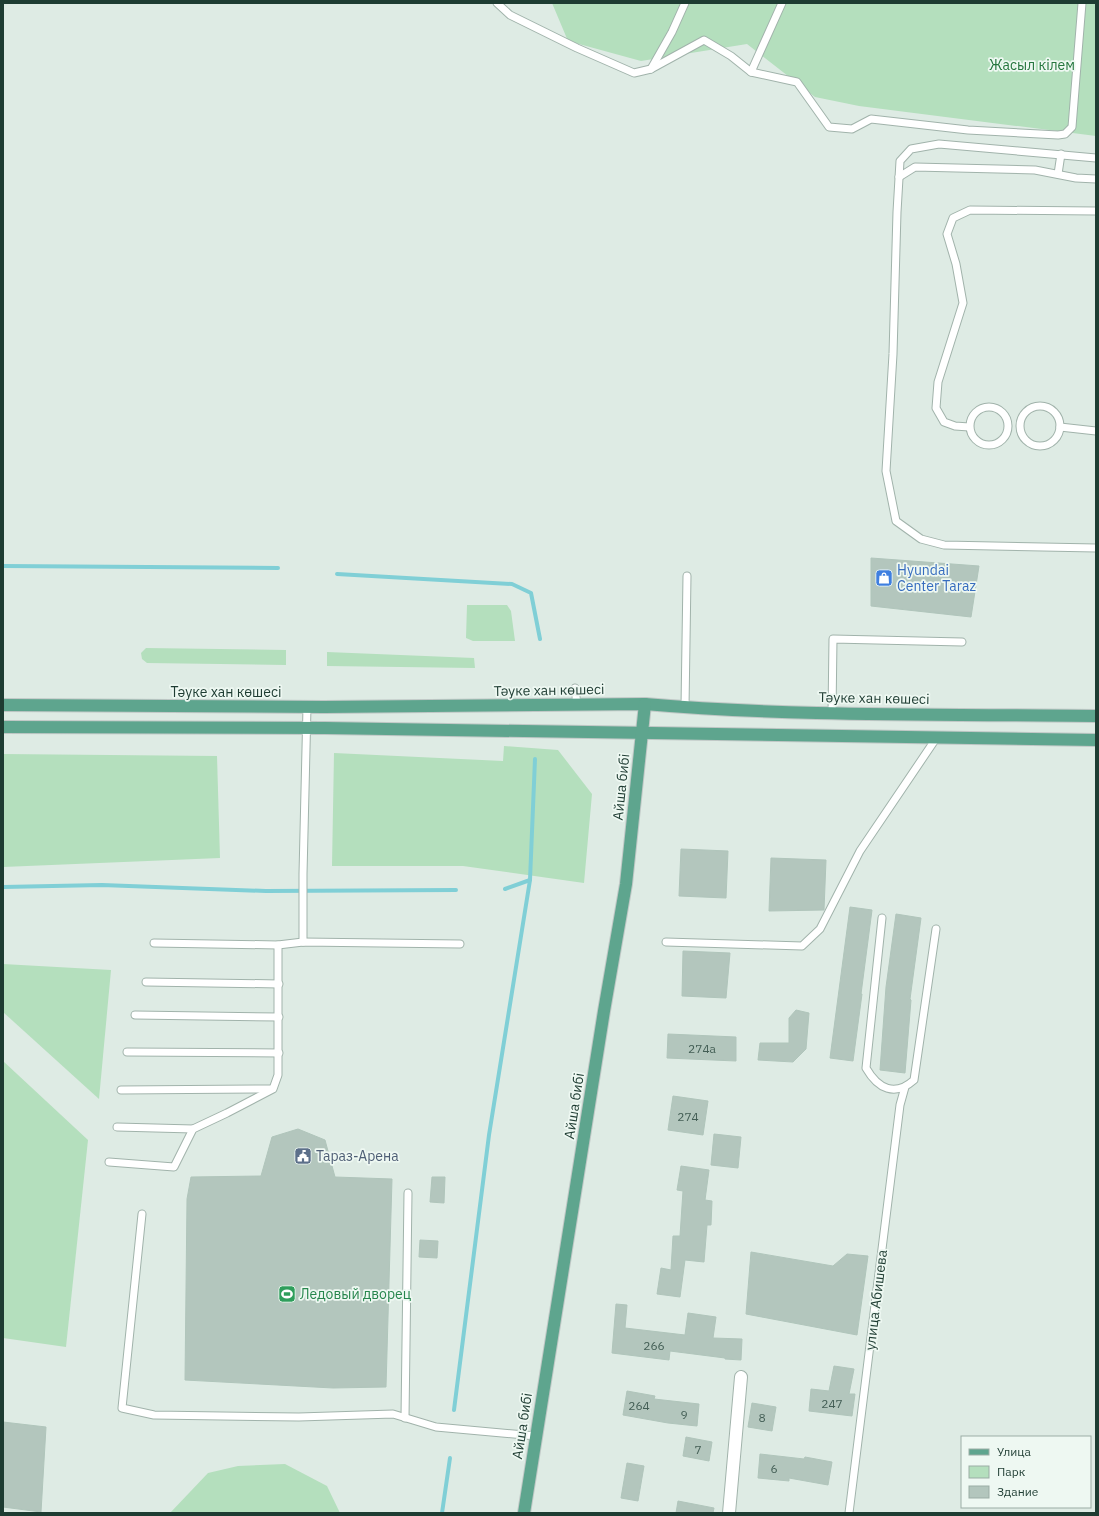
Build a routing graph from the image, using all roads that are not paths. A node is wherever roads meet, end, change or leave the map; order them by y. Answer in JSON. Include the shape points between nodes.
{"nodes":[{"id":1,"x":497,"y":3,"type":"edge"},
{"id":2,"x":685,"y":3,"type":"edge"},
{"id":3,"x":782,"y":3,"type":"edge"},
{"id":4,"x":1082,"y":3,"type":"edge"},
{"id":5,"x":651,"y":69,"type":"junction"},
{"id":6,"x":751,"y":72,"type":"junction"},
{"id":7,"x":1061,"y":154,"type":"junction"},
{"id":8,"x":1096,"y":158,"type":"edge"},
{"id":9,"x":1058,"y":174,"type":"junction"},
{"id":10,"x":899,"y":177,"type":"junction"},
{"id":11,"x":1096,"y":179,"type":"edge"},
{"id":12,"x":1096,"y":211,"type":"edge"},
{"id":13,"x":1008,"y":424,"type":"junction"},
{"id":14,"x":1020,"y":424,"type":"junction"},
{"id":15,"x":969,"y":427,"type":"junction"},
{"id":16,"x":1060,"y":427,"type":"junction"},
{"id":17,"x":1096,"y":431,"type":"edge"},
{"id":18,"x":1096,"y":548,"type":"edge"},
{"id":19,"x":687,"y":576,"type":"dead end"},
{"id":20,"x":962,"y":642,"type":"dead end"},
{"id":21,"x":575,"y":688,"type":"dead end"},
{"id":22,"x":577,"y":704,"type":"junction"},
{"id":23,"x":645,"y":704,"type":"junction"},
{"id":24,"x":3,"y":705,"type":"edge"},
{"id":25,"x":307,"y":707,"type":"junction"},
{"id":26,"x":686,"y":707,"type":"junction"},
{"id":27,"x":832,"y":714,"type":"junction"},
{"id":28,"x":1096,"y":716,"type":"edge"},
{"id":29,"x":3,"y":727,"type":"edge"},
{"id":30,"x":307,"y":728,"type":"junction"},
{"id":31,"x":642,"y":732,"type":"junction"},
{"id":32,"x":937,"y":737,"type":"junction"},
{"id":33,"x":1096,"y":740,"type":"edge"},
{"id":34,"x":882,"y":918,"type":"dead end"},
{"id":35,"x":936,"y":929,"type":"dead end"},
{"id":36,"x":303,"y":942,"type":"junction"},
{"id":37,"x":666,"y":942,"type":"dead end"},
{"id":38,"x":154,"y":943,"type":"dead end"},
{"id":39,"x":460,"y":944,"type":"dead end"},
{"id":40,"x":278,"y":945,"type":"junction"},
{"id":41,"x":146,"y":982,"type":"dead end"},
{"id":42,"x":279,"y":984,"type":"junction"},
{"id":43,"x":135,"y":1014,"type":"dead end"},
{"id":44,"x":279,"y":1017,"type":"junction"},
{"id":45,"x":127,"y":1052,"type":"dead end"},
{"id":46,"x":279,"y":1053,"type":"junction"},
{"id":47,"x":905,"y":1087,"type":"junction"},
{"id":48,"x":273,"y":1089,"type":"junction"},
{"id":49,"x":121,"y":1090,"type":"dead end"},
{"id":50,"x":117,"y":1127,"type":"dead end"},
{"id":51,"x":194,"y":1129,"type":"junction"},
{"id":52,"x":109,"y":1162,"type":"dead end"},
{"id":53,"x":408,"y":1193,"type":"dead end"},
{"id":54,"x":142,"y":1214,"type":"dead end"},
{"id":55,"x":741,"y":1377,"type":"dead end"},
{"id":56,"x":405,"y":1418,"type":"junction"},
{"id":57,"x":536,"y":1436,"type":"junction"},
{"id":58,"x":524,"y":1513,"type":"edge"},
{"id":59,"x":729,"y":1513,"type":"edge"},
{"id":60,"x":849,"y":1513,"type":"edge"}],
"edges":[{"from":1,"to":5,"type":"lane","via":[[510,15],[634,73]]},
{"from":2,"to":5,"type":"lane"},
{"from":3,"to":6,"type":"lane"},
{"from":4,"to":6,"type":"lane","via":[[1072,127],[1065,134],[968,130],[871,119],[852,129],[829,127],[797,82]]},
{"from":5,"to":6,"type":"lane","via":[[704,40]]},
{"from":7,"to":8,"type":"lane"},
{"from":7,"to":9,"type":"lane"},
{"from":7,"to":10,"type":"lane","via":[[939,144],[911,149],[900,161]]},
{"from":9,"to":10,"type":"lane","via":[[1035,170],[915,167]]},
{"from":9,"to":11,"type":"lane"},
{"from":10,"to":18,"type":"lane","via":[[886,471],[896,521],[921,539],[944,545]]},
{"from":12,"to":15,"type":"lane","via":[[970,210],[953,218],[948,234],[963,302],[938,382],[936,408],[944,422]]},
{"from":13,"to":14,"type":"lane"},
{"from":13,"to":15,"type":"lane","via":[[1006,416],[1001,411],[990,406],[983,407],[973,414]]},
{"from":13,"to":15,"type":"lane","via":[[1003,439],[992,445],[979,443]]},
{"from":14,"to":16,"type":"lane","via":[[1028,410],[1040,406],[1046,407],[1056,415]]},
{"from":14,"to":16,"type":"lane","via":[[1021,434],[1025,440],[1036,446],[1043,446],[1055,440]]},
{"from":16,"to":17,"type":"lane"},
{"from":19,"to":26,"type":"lane"},
{"from":20,"to":27,"type":"lane","via":[[833,639]]},
{"from":21,"to":22,"type":"lane"},
{"from":22,"to":23,"type":"main road","name":"Тәуке хан көшесі"},
{"from":22,"to":25,"type":"main road","name":"Тәуке хан көшесі"},
{"from":23,"to":26,"type":"main road","name":"Тәуке хан көшесі"},
{"from":23,"to":31,"type":"main road","name":"Айша бибі"},
{"from":24,"to":25,"type":"main road","name":"Тәуке хан көшесі"},
{"from":25,"to":30,"type":"lane"},
{"from":26,"to":27,"type":"main road","name":"Тәуке хан көшесі"},
{"from":27,"to":28,"type":"main road","name":"Тәуке хан көшесі"},
{"from":29,"to":30,"type":"main road"},
{"from":30,"to":31,"type":"main road"},
{"from":30,"to":36,"type":"lane"},
{"from":31,"to":32,"type":"main road"},
{"from":31,"to":57,"type":"main road","name":"Айша бибі","via":[[626,884]]},
{"from":32,"to":33,"type":"main road"},
{"from":32,"to":37,"type":"lane","via":[[860,851],[820,929],[802,946]]},
{"from":34,"to":47,"type":"lane","via":[[866,1068],[879,1084],[892,1090]]},
{"from":35,"to":47,"type":"lane","name":"улица Абишева","via":[[914,1080]]},
{"from":36,"to":39,"type":"lane"},
{"from":36,"to":40,"type":"lane"},
{"from":38,"to":40,"type":"lane"},
{"from":40,"to":42,"type":"lane"},
{"from":41,"to":42,"type":"lane"},
{"from":42,"to":44,"type":"lane"},
{"from":43,"to":44,"type":"lane"},
{"from":44,"to":46,"type":"lane"},
{"from":45,"to":46,"type":"lane"},
{"from":46,"to":48,"type":"lane","via":[[278,1075]]},
{"from":47,"to":60,"type":"lane","name":"улица Абишева","via":[[900,1105]]},
{"from":48,"to":49,"type":"lane"},
{"from":48,"to":51,"type":"lane"},
{"from":50,"to":51,"type":"lane"},
{"from":51,"to":52,"type":"lane","via":[[174,1167]]},
{"from":53,"to":56,"type":"lane"},
{"from":54,"to":56,"type":"lane","via":[[122,1408],[154,1415],[299,1417],[393,1414]]},
{"from":55,"to":59,"type":"street"},
{"from":56,"to":57,"type":"lane","via":[[436,1427]]},
{"from":57,"to":58,"type":"main road","name":"Айша бибі"}]}
